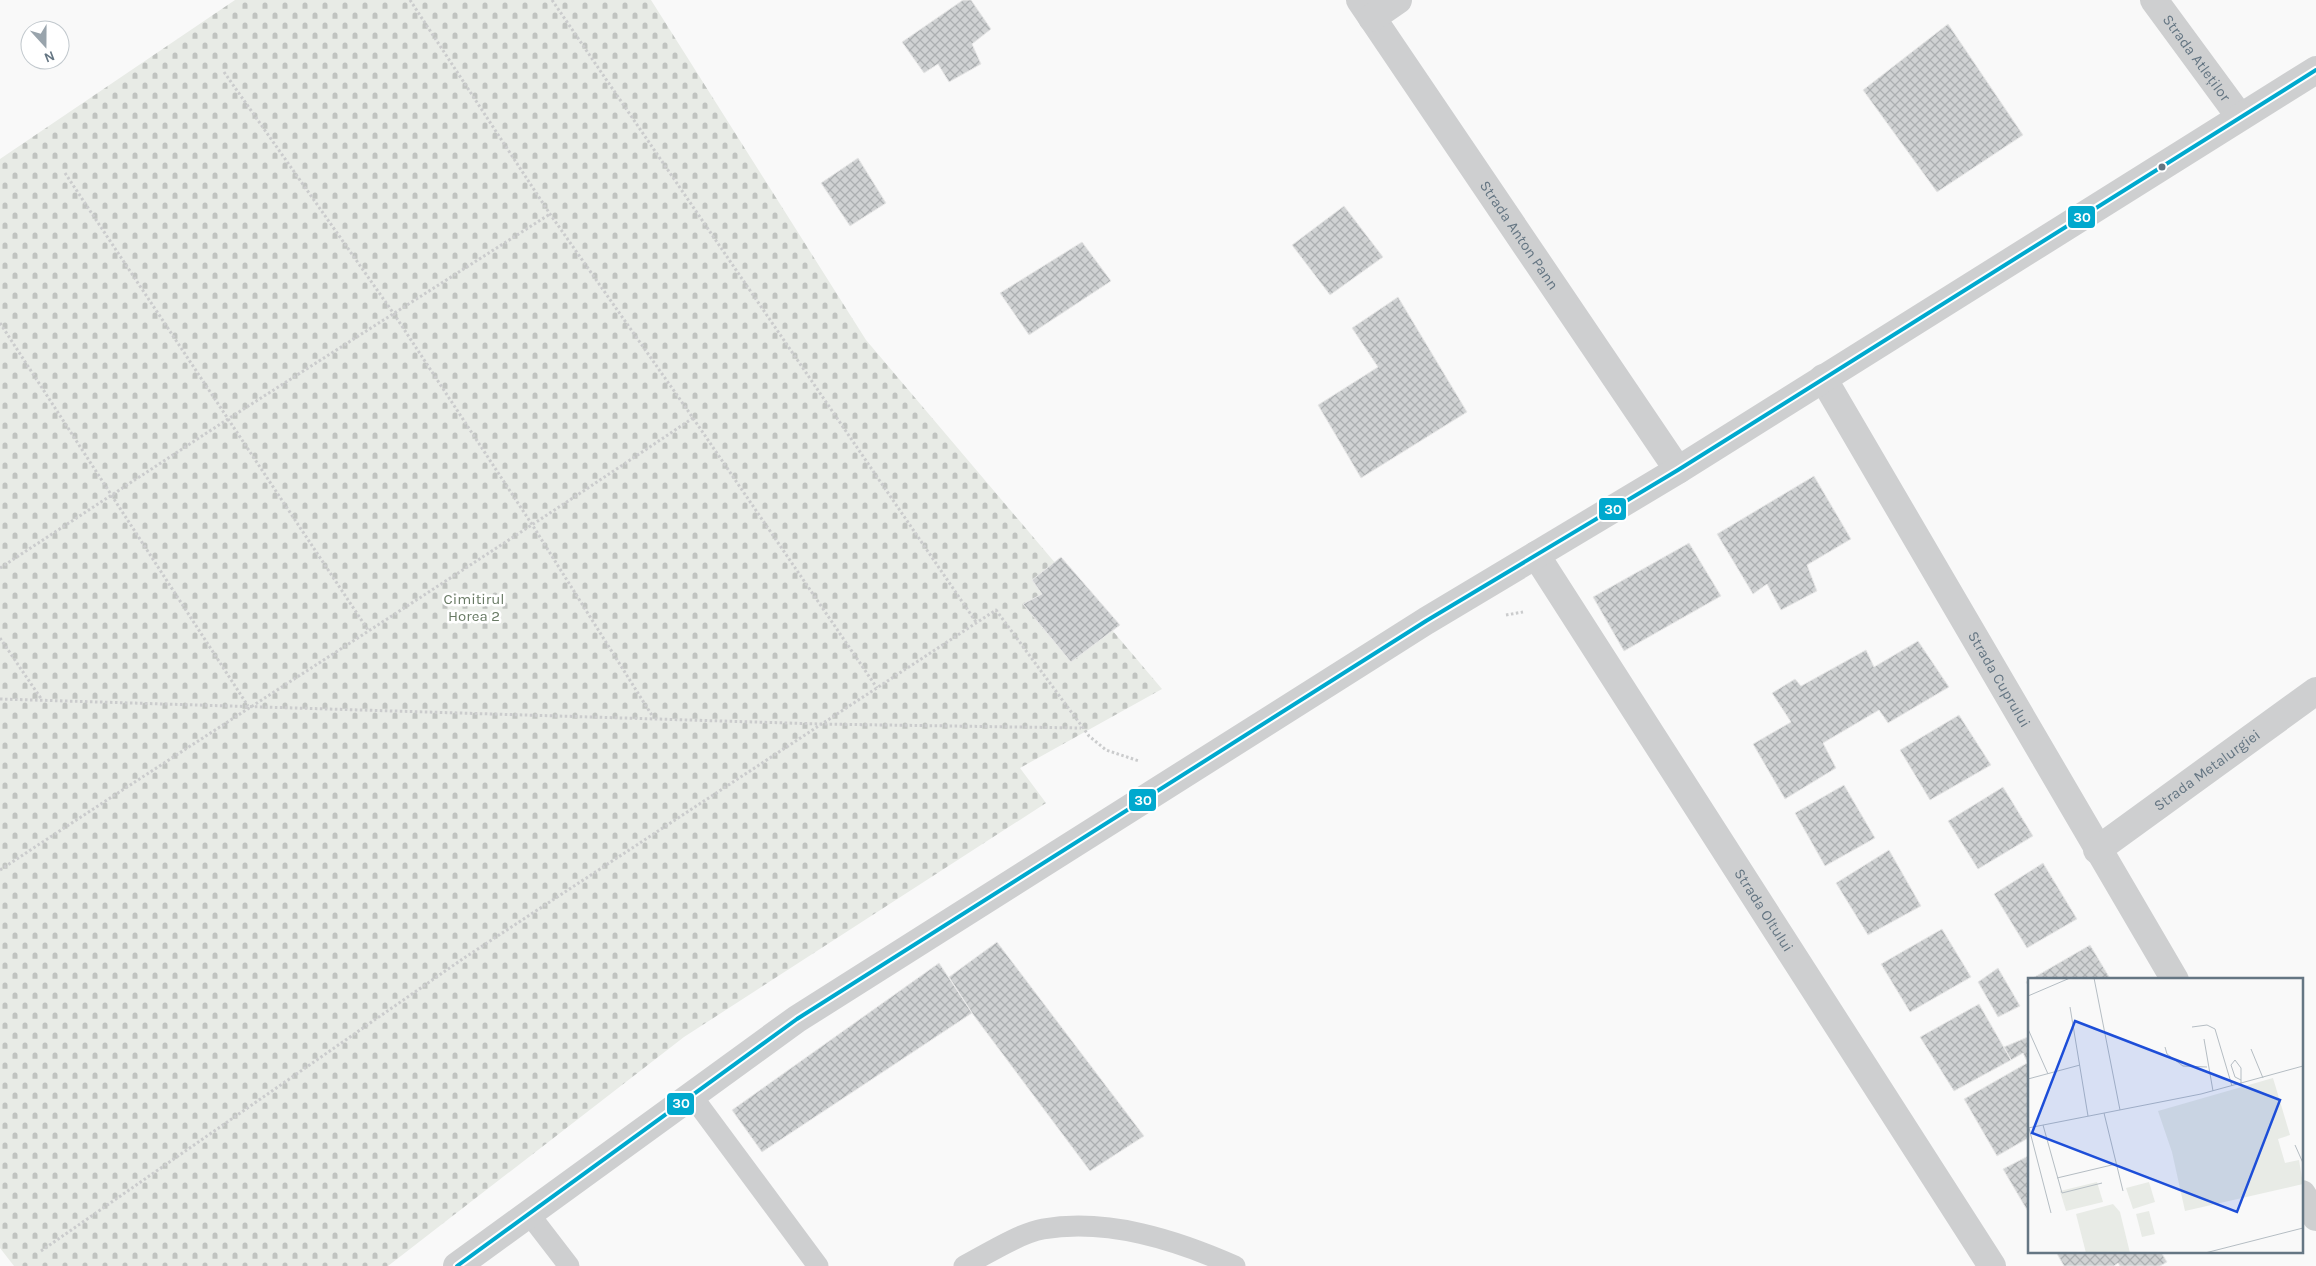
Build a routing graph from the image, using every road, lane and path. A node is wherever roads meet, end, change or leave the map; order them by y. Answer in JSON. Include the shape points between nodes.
{"nodes":[{"id":1,"x":410,"y":0,"type":"edge"},
{"id":2,"x":552,"y":0,"type":"edge"},
{"id":3,"x":1398,"y":0,"type":"edge"},
{"id":4,"x":2154,"y":0,"type":"edge"},
{"id":5,"x":1366,"y":9,"type":"edge"},
{"id":6,"x":2316,"y":70,"type":"edge"},
{"id":7,"x":224,"y":72,"type":"dead end"},
{"id":8,"x":2240,"y":117,"type":"junction"},
{"id":9,"x":65,"y":173,"type":"dead end"},
{"id":10,"x":550,"y":214,"type":"junction"},
{"id":11,"x":394,"y":314,"type":"junction"},
{"id":12,"x":0,"y":324,"type":"edge"},
{"id":13,"x":1823,"y":378,"type":"junction"},
{"id":14,"x":693,"y":418,"type":"junction"},
{"id":15,"x":228,"y":419,"type":"junction"},
{"id":16,"x":1678,"y":470,"type":"junction"},
{"id":17,"x":112,"y":494,"type":"junction"},
{"id":18,"x":533,"y":526,"type":"junction"},
{"id":19,"x":1536,"y":555,"type":"junction"},
{"id":20,"x":0,"y":568,"type":"edge"},
{"id":21,"x":976,"y":622,"type":"junction"},
{"id":22,"x":368,"y":630,"type":"junction"},
{"id":23,"x":0,"y":638,"type":"edge"},
{"id":24,"x":877,"y":688,"type":"junction"},
{"id":25,"x":2316,"y":691,"type":"edge"},
{"id":26,"x":0,"y":699,"type":"edge"},
{"id":27,"x":43,"y":701,"type":"junction"},
{"id":28,"x":248,"y":707,"type":"junction"},
{"id":29,"x":654,"y":717,"type":"junction"},
{"id":30,"x":820,"y":724,"type":"junction"},
{"id":31,"x":1081,"y":728,"type":"junction"},
{"id":32,"x":1183,"y":773,"type":"junction"},
{"id":33,"x":2098,"y":850,"type":"junction"},
{"id":34,"x":0,"y":870,"type":"edge"},
{"id":35,"x":2174,"y":978,"type":"edge"},
{"id":36,"x":692,"y":1096,"type":"junction"},
{"id":37,"x":2304,"y":1197,"type":"edge"},
{"id":38,"x":529,"y":1214,"type":"junction"},
{"id":39,"x":2316,"y":1217,"type":"edge"},
{"id":40,"x":41,"y":1251,"type":"dead end"},
{"id":41,"x":457,"y":1266,"type":"edge"},
{"id":42,"x":569,"y":1266,"type":"edge"},
{"id":43,"x":818,"y":1266,"type":"edge"},
{"id":44,"x":964,"y":1266,"type":"edge"},
{"id":45,"x":1235,"y":1266,"type":"edge"},
{"id":46,"x":1992,"y":1266,"type":"edge"}],
"edges":[{"from":1,"to":10,"type":"path"},
{"from":2,"to":21,"type":"path"},
{"from":3,"to":5,"type":"street"},
{"from":4,"to":8,"type":"street","name":"Strada Atleților"},
{"from":5,"to":16,"type":"street","name":"Strada Anton Pann"},
{"from":6,"to":8,"type":"street"},
{"from":7,"to":11,"type":"path"},
{"from":8,"to":13,"type":"street"},
{"from":9,"to":15,"type":"path"},
{"from":10,"to":11,"type":"path"},
{"from":10,"to":14,"type":"path"},
{"from":11,"to":15,"type":"path"},
{"from":11,"to":18,"type":"path"},
{"from":12,"to":17,"type":"path"},
{"from":13,"to":16,"type":"street"},
{"from":13,"to":33,"type":"street","name":"Strada Cuprului"},
{"from":14,"to":18,"type":"path"},
{"from":14,"to":24,"type":"path"},
{"from":15,"to":17,"type":"path"},
{"from":15,"to":22,"type":"path"},
{"from":16,"to":19,"type":"street"},
{"from":17,"to":20,"type":"path"},
{"from":17,"to":28,"type":"path"},
{"from":18,"to":22,"type":"path"},
{"from":18,"to":29,"type":"path"},
{"from":19,"to":32,"type":"street"},
{"from":19,"to":46,"type":"street","name":"Strada Oltului"},
{"from":21,"to":24,"type":"path"},
{"from":21,"to":31,"type":"path","via":[[996,610]]},
{"from":22,"to":28,"type":"path"},
{"from":23,"to":27,"type":"path"},
{"from":24,"to":30,"type":"path"},
{"from":25,"to":33,"type":"street","name":"Strada Metalurgiei"},
{"from":26,"to":27,"type":"path"},
{"from":27,"to":28,"type":"path"},
{"from":28,"to":29,"type":"path"},
{"from":28,"to":34,"type":"path"},
{"from":29,"to":30,"type":"path"},
{"from":30,"to":31,"type":"path"},
{"from":30,"to":40,"type":"path","via":[[464,958]]},
{"from":31,"to":32,"type":"path","via":[[1106,750]]},
{"from":32,"to":36,"type":"street","via":[[797,1019]]},
{"from":33,"to":35,"type":"street","name":"Strada Cuprului"},
{"from":36,"to":38,"type":"street"},
{"from":36,"to":43,"type":"lane"},
{"from":37,"to":39,"type":"street"},
{"from":38,"to":41,"type":"street"},
{"from":38,"to":42,"type":"lane"},
{"from":44,"to":45,"type":"lane","via":[[1041,1229],[1080,1226],[1125,1230],[1203,1252]]}]}
